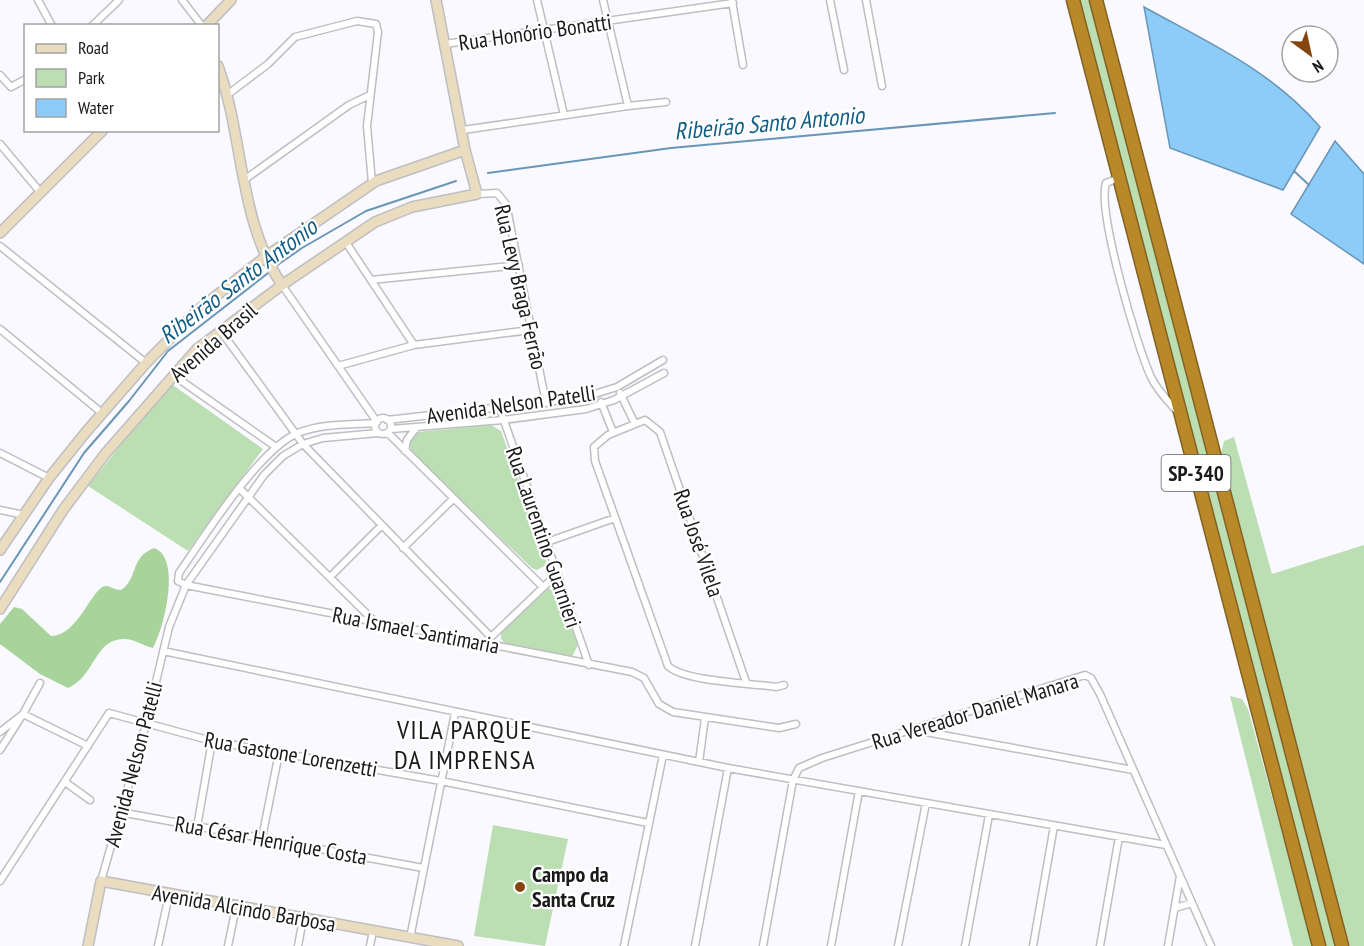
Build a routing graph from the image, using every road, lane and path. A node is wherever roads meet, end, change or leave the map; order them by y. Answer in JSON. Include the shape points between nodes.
{"nodes":[{"id":1,"x":38,"y":0,"type":"edge"},
{"id":2,"x":118,"y":0,"type":"edge"},
{"id":3,"x":182,"y":0,"type":"edge"},
{"id":4,"x":231,"y":0,"type":"edge"},
{"id":5,"x":436,"y":0,"type":"edge"},
{"id":6,"x":537,"y":0,"type":"edge"},
{"id":7,"x":603,"y":0,"type":"edge"},
{"id":8,"x":830,"y":0,"type":"edge"},
{"id":9,"x":866,"y":0,"type":"edge"},
{"id":10,"x":1073,"y":0,"type":"edge"},
{"id":11,"x":1096,"y":0,"type":"edge"},
{"id":12,"x":732,"y":1,"type":"edge"},
{"id":13,"x":607,"y":22,"type":"junction"},
{"id":14,"x":51,"y":24,"type":"edge"},
{"id":15,"x":94,"y":24,"type":"edge"},
{"id":16,"x":202,"y":24,"type":"edge"},
{"id":17,"x":206,"y":24,"type":"edge"},
{"id":18,"x":544,"y":32,"type":"junction"},
{"id":19,"x":445,"y":44,"type":"junction"},
{"id":20,"x":744,"y":65,"type":"dead end"},
{"id":21,"x":219,"y":69,"type":"edge"},
{"id":22,"x":844,"y":69,"type":"dead end"},
{"id":23,"x":2,"y":78,"type":"edge"},
{"id":24,"x":24,"y":80,"type":"edge"},
{"id":25,"x":882,"y":86,"type":"dead end"},
{"id":26,"x":227,"y":95,"type":"junction"},
{"id":27,"x":370,"y":95,"type":"junction"},
{"id":28,"x":666,"y":102,"type":"dead end"},
{"id":29,"x":628,"y":106,"type":"junction"},
{"id":30,"x":564,"y":115,"type":"junction"},
{"id":31,"x":463,"y":130,"type":"junction"},
{"id":32,"x":102,"y":132,"type":"edge"},
{"id":33,"x":0,"y":144,"type":"edge"},
{"id":34,"x":465,"y":150,"type":"junction"},
{"id":35,"x":1119,"y":178,"type":"junction"},
{"id":36,"x":244,"y":180,"type":"junction"},
{"id":37,"x":372,"y":183,"type":"junction"},
{"id":38,"x":41,"y":193,"type":"junction"},
{"id":39,"x":477,"y":194,"type":"junction"},
{"id":40,"x":0,"y":232,"type":"edge"},
{"id":41,"x":345,"y":241,"type":"junction"},
{"id":42,"x":0,"y":246,"type":"edge"},
{"id":43,"x":267,"y":261,"type":"junction"},
{"id":44,"x":519,"y":265,"type":"junction"},
{"id":45,"x":371,"y":280,"type":"junction"},
{"id":46,"x":281,"y":284,"type":"junction"},
{"id":47,"x":0,"y":329,"type":"edge"},
{"id":48,"x":220,"y":330,"type":"junction"},
{"id":49,"x":530,"y":330,"type":"junction"},
{"id":50,"x":414,"y":345,"type":"junction"},
{"id":51,"x":663,"y":360,"type":"dead end"},
{"id":52,"x":146,"y":363,"type":"junction"},
{"id":53,"x":338,"y":366,"type":"junction"},
{"id":54,"x":664,"y":373,"type":"dead end"},
{"id":55,"x":173,"y":375,"type":"junction"},
{"id":56,"x":617,"y":387,"type":"junction"},
{"id":57,"x":597,"y":395,"type":"junction"},
{"id":58,"x":622,"y":396,"type":"junction"},
{"id":59,"x":546,"y":403,"type":"junction"},
{"id":60,"x":603,"y":405,"type":"junction"},
{"id":61,"x":500,"y":409,"type":"junction"},
{"id":62,"x":102,"y":413,"type":"junction"},
{"id":63,"x":1181,"y":415,"type":"junction"},
{"id":64,"x":387,"y":420,"type":"junction"},
{"id":65,"x":503,"y":420,"type":"junction"},
{"id":66,"x":376,"y":422,"type":"junction"},
{"id":67,"x":636,"y":424,"type":"junction"},
{"id":68,"x":416,"y":428,"type":"junction"},
{"id":69,"x":389,"y":431,"type":"junction"},
{"id":70,"x":613,"y":432,"type":"junction"},
{"id":71,"x":378,"y":433,"type":"junction"},
{"id":72,"x":297,"y":434,"type":"junction"},
{"id":73,"x":303,"y":444,"type":"junction"},
{"id":74,"x":276,"y":447,"type":"junction"},
{"id":75,"x":405,"y":452,"type":"junction"},
{"id":76,"x":0,"y":453,"type":"edge"},
{"id":77,"x":49,"y":478,"type":"junction"},
{"id":78,"x":240,"y":489,"type":"junction"},
{"id":79,"x":248,"y":497,"type":"junction"},
{"id":80,"x":453,"y":499,"type":"junction"},
{"id":81,"x":0,"y":510,"type":"edge"},
{"id":82,"x":24,"y":515,"type":"junction"},
{"id":83,"x":615,"y":518,"type":"junction"},
{"id":84,"x":381,"y":526,"type":"junction"},
{"id":85,"x":547,"y":542,"type":"junction"},
{"id":86,"x":403,"y":548,"type":"junction"},
{"id":87,"x":0,"y":550,"type":"edge"},
{"id":88,"x":557,"y":574,"type":"junction"},
{"id":89,"x":330,"y":577,"type":"junction"},
{"id":90,"x":186,"y":585,"type":"junction"},
{"id":91,"x":542,"y":586,"type":"junction"},
{"id":92,"x":0,"y":609,"type":"edge"},
{"id":93,"x":374,"y":621,"type":"junction"},
{"id":94,"x":491,"y":637,"type":"junction"},
{"id":95,"x":485,"y":644,"type":"junction"},
{"id":96,"x":163,"y":651,"type":"junction"},
{"id":97,"x":588,"y":666,"type":"junction"},
{"id":98,"x":746,"y":682,"type":"junction"},
{"id":99,"x":40,"y":683,"type":"dead end"},
{"id":100,"x":784,"y":685,"type":"dead end"},
{"id":101,"x":455,"y":713,"type":"junction"},
{"id":102,"x":23,"y":714,"type":"junction"},
{"id":103,"x":705,"y":718,"type":"junction"},
{"id":104,"x":146,"y":724,"type":"junction"},
{"id":105,"x":796,"y":724,"type":"dead end"},
{"id":106,"x":913,"y":729,"type":"junction"},
{"id":107,"x":0,"y":732,"type":"edge"},
{"id":108,"x":212,"y":741,"type":"junction"},
{"id":109,"x":88,"y":746,"type":"junction"},
{"id":110,"x":0,"y":750,"type":"edge"},
{"id":111,"x":279,"y":753,"type":"junction"},
{"id":112,"x":663,"y":755,"type":"junction"},
{"id":113,"x":699,"y":762,"type":"junction"},
{"id":114,"x":728,"y":768,"type":"junction"},
{"id":115,"x":1133,"y":770,"type":"junction"},
{"id":116,"x":793,"y":780,"type":"junction"},
{"id":117,"x":441,"y":781,"type":"junction"},
{"id":118,"x":65,"y":782,"type":"junction"},
{"id":119,"x":859,"y":791,"type":"junction"},
{"id":120,"x":90,"y":800,"type":"dead end"},
{"id":121,"x":926,"y":803,"type":"junction"},
{"id":122,"x":120,"y":812,"type":"junction"},
{"id":123,"x":989,"y":815,"type":"junction"},
{"id":124,"x":648,"y":823,"type":"junction"},
{"id":125,"x":1054,"y":826,"type":"junction"},
{"id":126,"x":197,"y":827,"type":"junction"},
{"id":127,"x":1119,"y":837,"type":"junction"},
{"id":128,"x":262,"y":838,"type":"junction"},
{"id":129,"x":1166,"y":844,"type":"junction"},
{"id":130,"x":423,"y":868,"type":"junction"},
{"id":131,"x":1180,"y":876,"type":"junction"},
{"id":132,"x":0,"y":881,"type":"edge"},
{"id":133,"x":101,"y":881,"type":"junction"},
{"id":134,"x":169,"y":895,"type":"junction"},
{"id":135,"x":1192,"y":903,"type":"junction"},
{"id":136,"x":236,"y":907,"type":"junction"},
{"id":137,"x":1175,"y":908,"type":"junction"},
{"id":138,"x":303,"y":919,"type":"junction"},
{"id":139,"x":373,"y":931,"type":"junction"},
{"id":140,"x":410,"y":938,"type":"junction"},
{"id":141,"x":88,"y":946,"type":"edge"},
{"id":142,"x":158,"y":946,"type":"edge"},
{"id":143,"x":228,"y":946,"type":"edge"},
{"id":144,"x":298,"y":946,"type":"edge"},
{"id":145,"x":370,"y":946,"type":"edge"},
{"id":146,"x":458,"y":946,"type":"edge"},
{"id":147,"x":624,"y":946,"type":"edge"},
{"id":148,"x":695,"y":946,"type":"edge"},
{"id":149,"x":763,"y":946,"type":"edge"},
{"id":150,"x":831,"y":946,"type":"edge"},
{"id":151,"x":898,"y":946,"type":"edge"},
{"id":152,"x":965,"y":946,"type":"edge"},
{"id":153,"x":1033,"y":946,"type":"edge"},
{"id":154,"x":1100,"y":946,"type":"edge"},
{"id":155,"x":1168,"y":946,"type":"edge"},
{"id":156,"x":1211,"y":946,"type":"edge"},
{"id":157,"x":1319,"y":946,"type":"edge"},
{"id":158,"x":1342,"y":946,"type":"edge"}],
"edges":[{"from":1,"to":14,"type":"street"},
{"from":2,"to":15,"type":"street"},
{"from":3,"to":16,"type":"street"},
{"from":4,"to":17,"type":"main road"},
{"from":5,"to":19,"type":"main road"},
{"from":6,"to":18,"type":"street"},
{"from":7,"to":13,"type":"street"},
{"from":8,"to":22,"type":"street"},
{"from":9,"to":25,"type":"street"},
{"from":10,"to":35,"type":"highway","number":"SP-340"},
{"from":11,"to":158,"type":"highway","number":"SP-340"},
{"from":12,"to":13,"type":"street","name":"Rua Honório Bonatti"},
{"from":12,"to":20,"type":"street"},
{"from":13,"to":18,"type":"street","name":"Rua Honório Bonatti"},
{"from":13,"to":29,"type":"street"},
{"from":18,"to":19,"type":"street","name":"Rua Honório Bonatti"},
{"from":18,"to":30,"type":"street"},
{"from":19,"to":31,"type":"main road"},
{"from":21,"to":26,"type":"main road"},
{"from":23,"to":24,"type":"street","via":[[13,87]]},
{"from":26,"to":27,"type":"street","via":[[296,37],[357,21],[376,24],[378,32]]},
{"from":26,"to":36,"type":"main road"},
{"from":27,"to":36,"type":"street","via":[[349,105]]},
{"from":27,"to":37,"type":"street","via":[[367,136]]},
{"from":28,"to":29,"type":"street"},
{"from":29,"to":30,"type":"street"},
{"from":30,"to":31,"type":"street"},
{"from":31,"to":34,"type":"main road"},
{"from":32,"to":38,"type":"main road"},
{"from":33,"to":38,"type":"street"},
{"from":34,"to":37,"type":"main road","name":"Avenida Brasil"},
{"from":34,"to":39,"type":"main road"},
{"from":35,"to":63,"type":"highway","number":"SP-340"},
{"from":35,"to":63,"type":"street","via":[[1106,183],[1104,192],[1116,256],[1147,366],[1158,389]]},
{"from":36,"to":43,"type":"main road"},
{"from":37,"to":43,"type":"main road","name":"Avenida Brasil"},
{"from":38,"to":40,"type":"main road"},
{"from":39,"to":41,"type":"main road","name":"Avenida Brasil","via":[[399,211]]},
{"from":39,"to":44,"type":"street","name":"Rua Levy Braga Ferrão","via":[[495,192],[504,199]]},
{"from":41,"to":45,"type":"street"},
{"from":41,"to":46,"type":"main road","name":"Avenida Brasil"},
{"from":42,"to":52,"type":"street"},
{"from":43,"to":46,"type":"main road"},
{"from":43,"to":52,"type":"main road","name":"Avenida Brasil","via":[[189,318]]},
{"from":44,"to":45,"type":"street"},
{"from":44,"to":49,"type":"street","name":"Rua Levy Braga Ferrão"},
{"from":45,"to":50,"type":"street"},
{"from":46,"to":48,"type":"main road","name":"Avenida Brasil"},
{"from":46,"to":53,"type":"street"},
{"from":47,"to":62,"type":"street"},
{"from":48,"to":55,"type":"main road","name":"Avenida Brasil"},
{"from":48,"to":72,"type":"street"},
{"from":49,"to":50,"type":"street"},
{"from":49,"to":59,"type":"street","name":"Rua Levy Braga Ferrão"},
{"from":50,"to":53,"type":"street"},
{"from":51,"to":56,"type":"street","name":"Avenida Nelson Patelli"},
{"from":52,"to":62,"type":"main road","name":"Avenida Brasil"},
{"from":53,"to":66,"type":"street"},
{"from":54,"to":58,"type":"street","name":"Avenida Nelson Patelli"},
{"from":55,"to":74,"type":"street"},
{"from":55,"to":92,"type":"main road","name":"Avenida Brasil","via":[[83,483]]},
{"from":56,"to":57,"type":"street","name":"Avenida Nelson Patelli"},
{"from":56,"to":58,"type":"street"},
{"from":57,"to":59,"type":"street","name":"Avenida Nelson Patelli"},
{"from":57,"to":60,"type":"street"},
{"from":58,"to":60,"type":"street","name":"Avenida Nelson Patelli"},
{"from":58,"to":67,"type":"street"},
{"from":59,"to":61,"type":"street","name":"Avenida Nelson Patelli"},
{"from":60,"to":65,"type":"street","name":"Avenida Nelson Patelli"},
{"from":60,"to":70,"type":"street"},
{"from":61,"to":64,"type":"street","name":"Avenida Nelson Patelli"},
{"from":61,"to":65,"type":"street","name":"Rua Laurentino Guarnieri"},
{"from":62,"to":77,"type":"main road","name":"Avenida Brasil"},
{"from":63,"to":157,"type":"highway","number":"SP-340"},
{"from":64,"to":66,"type":"street","name":"Avenida Nelson Patelli"},
{"from":64,"to":69,"type":"street"},
{"from":65,"to":68,"type":"street","name":"Avenida Nelson Patelli"},
{"from":65,"to":85,"type":"street","name":"Rua Laurentino Guarnieri"},
{"from":66,"to":71,"type":"street"},
{"from":66,"to":72,"type":"street","name":"Avenida Nelson Patelli","via":[[315,428]]},
{"from":67,"to":70,"type":"street"},
{"from":67,"to":98,"type":"street","name":"Rua José Vilela","via":[[649,421],[665,443]]},
{"from":68,"to":69,"type":"street","name":"Avenida Nelson Patelli"},
{"from":68,"to":75,"type":"street","via":[[407,440]]},
{"from":69,"to":71,"type":"street","name":"Avenida Nelson Patelli"},
{"from":69,"to":75,"type":"street"},
{"from":70,"to":83,"type":"street","via":[[599,441],[593,452]]},
{"from":71,"to":73,"type":"street","name":"Avenida Nelson Patelli","via":[[335,436]]},
{"from":72,"to":73,"type":"street"},
{"from":72,"to":74,"type":"street","name":"Avenida Nelson Patelli"},
{"from":73,"to":79,"type":"street","name":"Avenida Nelson Patelli","via":[[272,466]]},
{"from":73,"to":84,"type":"street"},
{"from":74,"to":78,"type":"street","name":"Avenida Nelson Patelli"},
{"from":75,"to":80,"type":"street"},
{"from":76,"to":77,"type":"street"},
{"from":77,"to":82,"type":"main road","name":"Avenida Brasil"},
{"from":78,"to":79,"type":"street"},
{"from":78,"to":90,"type":"street","name":"Avenida Nelson Patelli","via":[[178,575],[178,581]]},
{"from":79,"to":89,"type":"street"},
{"from":79,"to":90,"type":"street","name":"Avenida Nelson Patelli"},
{"from":80,"to":86,"type":"street"},
{"from":80,"to":91,"type":"street"},
{"from":81,"to":82,"type":"street"},
{"from":82,"to":87,"type":"main road","name":"Avenida Brasil"},
{"from":83,"to":85,"type":"street"},
{"from":83,"to":98,"type":"street","via":[[666,663],[681,674]]},
{"from":84,"to":86,"type":"street"},
{"from":84,"to":89,"type":"street"},
{"from":85,"to":88,"type":"street","name":"Rua Laurentino Guarnieri"},
{"from":86,"to":94,"type":"street"},
{"from":88,"to":91,"type":"street"},
{"from":88,"to":97,"type":"street","name":"Rua Laurentino Guarnieri"},
{"from":89,"to":93,"type":"street"},
{"from":90,"to":93,"type":"street","name":"Rua Ismael Santimaria"},
{"from":90,"to":96,"type":"street","name":"Avenida Nelson Patelli"},
{"from":91,"to":94,"type":"street"},
{"from":93,"to":95,"type":"street","name":"Rua Ismael Santimaria"},
{"from":94,"to":95,"type":"street"},
{"from":95,"to":97,"type":"street","name":"Rua Ismael Santimaria"},
{"from":96,"to":101,"type":"street"},
{"from":96,"to":104,"type":"street","name":"Avenida Nelson Patelli"},
{"from":97,"to":103,"type":"street","name":"Rua Ismael Santimaria","via":[[620,669],[644,678],[666,709]]},
{"from":98,"to":100,"type":"street"},
{"from":99,"to":102,"type":"street"},
{"from":101,"to":112,"type":"street"},
{"from":101,"to":117,"type":"street"},
{"from":102,"to":107,"type":"street"},
{"from":102,"to":109,"type":"street"},
{"from":102,"to":110,"type":"street"},
{"from":103,"to":105,"type":"street","via":[[779,728]]},
{"from":103,"to":113,"type":"street"},
{"from":104,"to":108,"type":"street","name":"Rua Gastone Lorenzetti"},
{"from":104,"to":109,"type":"street","name":"Rua Gastone Lorenzetti","via":[[109,713]]},
{"from":104,"to":122,"type":"street","name":"Avenida Nelson Patelli"},
{"from":106,"to":115,"type":"street"},
{"from":106,"to":115,"type":"street","name":"Rua Vereador Daniel Manara","via":[[1087,675],[1100,694]]},
{"from":106,"to":116,"type":"street","name":"Rua Vereador Daniel Manara","via":[[813,761],[799,768]]},
{"from":108,"to":111,"type":"street","name":"Rua Gastone Lorenzetti"},
{"from":108,"to":126,"type":"street"},
{"from":109,"to":118,"type":"street"},
{"from":111,"to":117,"type":"street","name":"Rua Gastone Lorenzetti"},
{"from":111,"to":128,"type":"street"},
{"from":112,"to":113,"type":"street"},
{"from":112,"to":124,"type":"street"},
{"from":113,"to":114,"type":"street"},
{"from":114,"to":116,"type":"street"},
{"from":114,"to":148,"type":"street"},
{"from":115,"to":129,"type":"street","name":"Rua Vereador Daniel Manara"},
{"from":116,"to":119,"type":"street"},
{"from":116,"to":149,"type":"street"},
{"from":117,"to":124,"type":"street","name":"Rua Gastone Lorenzetti"},
{"from":117,"to":130,"type":"street"},
{"from":118,"to":120,"type":"street"},
{"from":118,"to":132,"type":"street"},
{"from":119,"to":121,"type":"street"},
{"from":119,"to":150,"type":"street"},
{"from":121,"to":123,"type":"street"},
{"from":121,"to":151,"type":"street"},
{"from":122,"to":126,"type":"street","name":"Rua César Henrique Costa"},
{"from":122,"to":133,"type":"street","name":"Avenida Nelson Patelli"},
{"from":123,"to":125,"type":"street"},
{"from":123,"to":152,"type":"street"},
{"from":124,"to":147,"type":"street"},
{"from":125,"to":127,"type":"street"},
{"from":125,"to":153,"type":"street"},
{"from":126,"to":128,"type":"street","name":"Rua César Henrique Costa"},
{"from":127,"to":129,"type":"street"},
{"from":127,"to":154,"type":"street"},
{"from":128,"to":130,"type":"street","name":"Rua César Henrique Costa"},
{"from":129,"to":131,"type":"street","name":"Rua Vereador Daniel Manara"},
{"from":130,"to":140,"type":"street"},
{"from":131,"to":135,"type":"street","name":"Rua Vereador Daniel Manara"},
{"from":131,"to":137,"type":"street"},
{"from":133,"to":134,"type":"main road","name":"Avenida Alcindo Barbosa"},
{"from":133,"to":141,"type":"main road","name":"Avenida Nelson Patelli"},
{"from":134,"to":136,"type":"main road","name":"Avenida Alcindo Barbosa"},
{"from":134,"to":142,"type":"street"},
{"from":135,"to":137,"type":"street"},
{"from":135,"to":156,"type":"street","name":"Rua Vereador Daniel Manara"},
{"from":136,"to":138,"type":"main road","name":"Avenida Alcindo Barbosa"},
{"from":136,"to":143,"type":"street"},
{"from":137,"to":155,"type":"street"},
{"from":138,"to":139,"type":"main road","name":"Avenida Alcindo Barbosa"},
{"from":138,"to":144,"type":"street"},
{"from":139,"to":140,"type":"main road","name":"Avenida Alcindo Barbosa"},
{"from":139,"to":145,"type":"street"},
{"from":140,"to":146,"type":"main road","name":"Avenida Alcindo Barbosa"}]}
